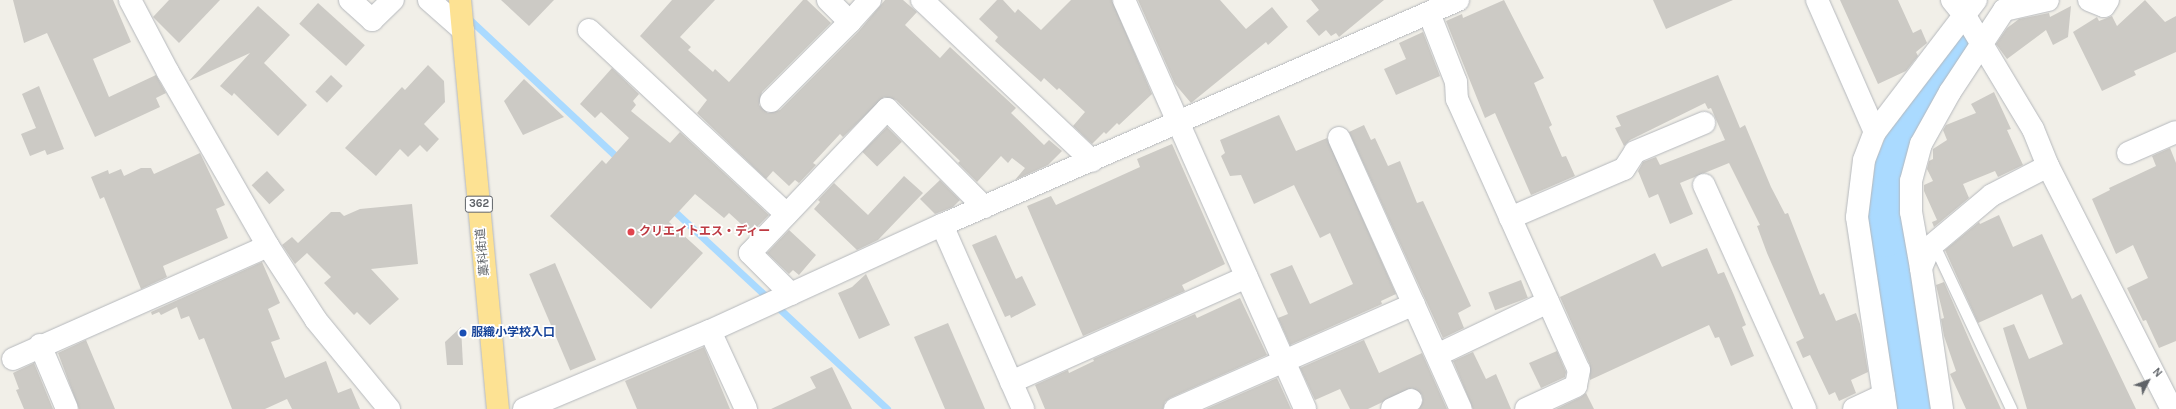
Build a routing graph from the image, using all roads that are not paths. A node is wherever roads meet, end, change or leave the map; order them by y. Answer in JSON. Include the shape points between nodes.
{"nodes":[{"id":1,"x":130,"y":0,"type":"edge"},
{"id":2,"x":350,"y":0,"type":"edge"},
{"id":3,"x":393,"y":0,"type":"edge"},
{"id":4,"x":429,"y":0,"type":"edge"},
{"id":5,"x":460,"y":0,"type":"edge"},
{"id":6,"x":828,"y":0,"type":"edge"},
{"id":7,"x":870,"y":0,"type":"edge"},
{"id":8,"x":922,"y":0,"type":"edge"},
{"id":9,"x":1124,"y":0,"type":"edge"},
{"id":10,"x":1458,"y":0,"type":"edge"},
{"id":11,"x":1816,"y":0,"type":"edge"},
{"id":12,"x":2048,"y":0,"type":"edge"},
{"id":13,"x":2089,"y":0,"type":"edge"},
{"id":14,"x":2108,"y":0,"type":"edge"},
{"id":15,"x":1965,"y":5,"type":"edge"},
{"id":16,"x":1429,"y":13,"type":"junction"},
{"id":17,"x":850,"y":22,"type":"junction"},
{"id":18,"x":463,"y":30,"type":"junction"},
{"id":19,"x":589,"y":30,"type":"dead end"},
{"id":20,"x":1983,"y":44,"type":"junction"},
{"id":21,"x":771,"y":101,"type":"dead end"},
{"id":22,"x":1179,"y":123,"type":"junction"},
{"id":23,"x":1704,"y":123,"type":"dead end"},
{"id":24,"x":1875,"y":132,"type":"junction"},
{"id":25,"x":2176,"y":132,"type":"edge"},
{"id":26,"x":1339,"y":138,"type":"dead end"},
{"id":27,"x":2128,"y":153,"type":"dead end"},
{"id":28,"x":1092,"y":160,"type":"junction"},
{"id":29,"x":2048,"y":166,"type":"junction"},
{"id":30,"x":1704,"y":185,"type":"dead end"},
{"id":31,"x":984,"y":207,"type":"junction"},
{"id":32,"x":786,"y":214,"type":"junction"},
{"id":33,"x":1510,"y":218,"type":"junction"},
{"id":34,"x":942,"y":225,"type":"junction"},
{"id":35,"x":1934,"y":245,"type":"junction"},
{"id":36,"x":268,"y":246,"type":"junction"},
{"id":37,"x":1922,"y":268,"type":"junction"},
{"id":38,"x":1247,"y":277,"type":"junction"},
{"id":39,"x":791,"y":294,"type":"junction"},
{"id":40,"x":1548,"y":302,"type":"junction"},
{"id":41,"x":1414,"y":304,"type":"junction"},
{"id":42,"x":710,"y":331,"type":"junction"},
{"id":43,"x":40,"y":345,"type":"junction"},
{"id":44,"x":1436,"y":355,"type":"junction"},
{"id":45,"x":13,"y":359,"type":"dead end"},
{"id":46,"x":1284,"y":360,"type":"junction"},
{"id":47,"x":1011,"y":382,"type":"junction"},
{"id":48,"x":1885,"y":402,"type":"edge"},
{"id":49,"x":67,"y":409,"type":"edge"},
{"id":50,"x":389,"y":409,"type":"edge"},
{"id":51,"x":498,"y":409,"type":"edge"},
{"id":52,"x":524,"y":409,"type":"edge"},
{"id":53,"x":746,"y":409,"type":"edge"},
{"id":54,"x":1023,"y":409,"type":"edge"},
{"id":55,"x":1175,"y":409,"type":"edge"},
{"id":56,"x":1306,"y":409,"type":"edge"},
{"id":57,"x":1461,"y":409,"type":"edge"},
{"id":58,"x":1526,"y":409,"type":"edge"},
{"id":59,"x":1805,"y":409,"type":"edge"},
{"id":60,"x":1854,"y":409,"type":"edge"},
{"id":61,"x":1942,"y":409,"type":"edge"},
{"id":62,"x":2011,"y":409,"type":"edge"},
{"id":63,"x":2174,"y":409,"type":"edge"}],
"edges":[{"from":1,"to":36,"type":"street","via":[[168,72]]},
{"from":2,"to":3,"type":"street","via":[[372,20]]},
{"from":4,"to":18,"type":"street"},
{"from":5,"to":18,"type":"highway","name":"藁科街道","number":"362"},
{"from":6,"to":17,"type":"street"},
{"from":7,"to":17,"type":"street"},
{"from":8,"to":28,"type":"street"},
{"from":9,"to":22,"type":"street"},
{"from":10,"to":16,"type":"street"},
{"from":11,"to":24,"type":"street"},
{"from":12,"to":20,"type":"street","via":[[2004,10]]},
{"from":13,"to":14,"type":"street","via":[[2104,6]]},
{"from":15,"to":20,"type":"street"},
{"from":15,"to":24,"type":"street"},
{"from":16,"to":22,"type":"street"},
{"from":16,"to":33,"type":"street","via":[[1456,82],[1457,99]]},
{"from":17,"to":21,"type":"street"},
{"from":18,"to":51,"type":"highway","name":"藁科街道","number":"362"},
{"from":19,"to":32,"type":"street"},
{"from":20,"to":29,"type":"street","via":[[2033,128]]},
{"from":20,"to":37,"type":"street","via":[[1950,92],[1921,144],[1911,180],[1912,212]]},
{"from":22,"to":28,"type":"street"},
{"from":22,"to":38,"type":"street"},
{"from":23,"to":33,"type":"street","via":[[1635,152],[1624,169]]},
{"from":24,"to":48,"type":"street","via":[[1864,160],[1857,217]]},
{"from":25,"to":27,"type":"street"},
{"from":26,"to":41,"type":"street"},
{"from":28,"to":31,"type":"street"},
{"from":29,"to":35,"type":"street","via":[[1992,195]]},
{"from":29,"to":63,"type":"street"},
{"from":30,"to":59,"type":"street"},
{"from":31,"to":32,"type":"street","via":[[887,109]]},
{"from":31,"to":34,"type":"street"},
{"from":32,"to":39,"type":"street","via":[[750,253]]},
{"from":33,"to":40,"type":"street"},
{"from":34,"to":39,"type":"street"},
{"from":34,"to":47,"type":"street"},
{"from":35,"to":37,"type":"street"},
{"from":35,"to":62,"type":"lane"},
{"from":36,"to":43,"type":"street"},
{"from":36,"to":50,"type":"street","via":[[316,320]]},
{"from":37,"to":61,"type":"street"},
{"from":38,"to":46,"type":"street"},
{"from":38,"to":47,"type":"street"},
{"from":39,"to":42,"type":"street"},
{"from":40,"to":44,"type":"street"},
{"from":40,"to":58,"type":"street","via":[[1579,370],[1576,386]]},
{"from":41,"to":44,"type":"street"},
{"from":41,"to":46,"type":"street"},
{"from":42,"to":52,"type":"street"},
{"from":42,"to":53,"type":"street"},
{"from":43,"to":45,"type":"street"},
{"from":43,"to":49,"type":"street"},
{"from":44,"to":57,"type":"street"},
{"from":46,"to":55,"type":"street"},
{"from":46,"to":56,"type":"street"},
{"from":47,"to":54,"type":"street"},
{"from":48,"to":60,"type":"street"}]}
